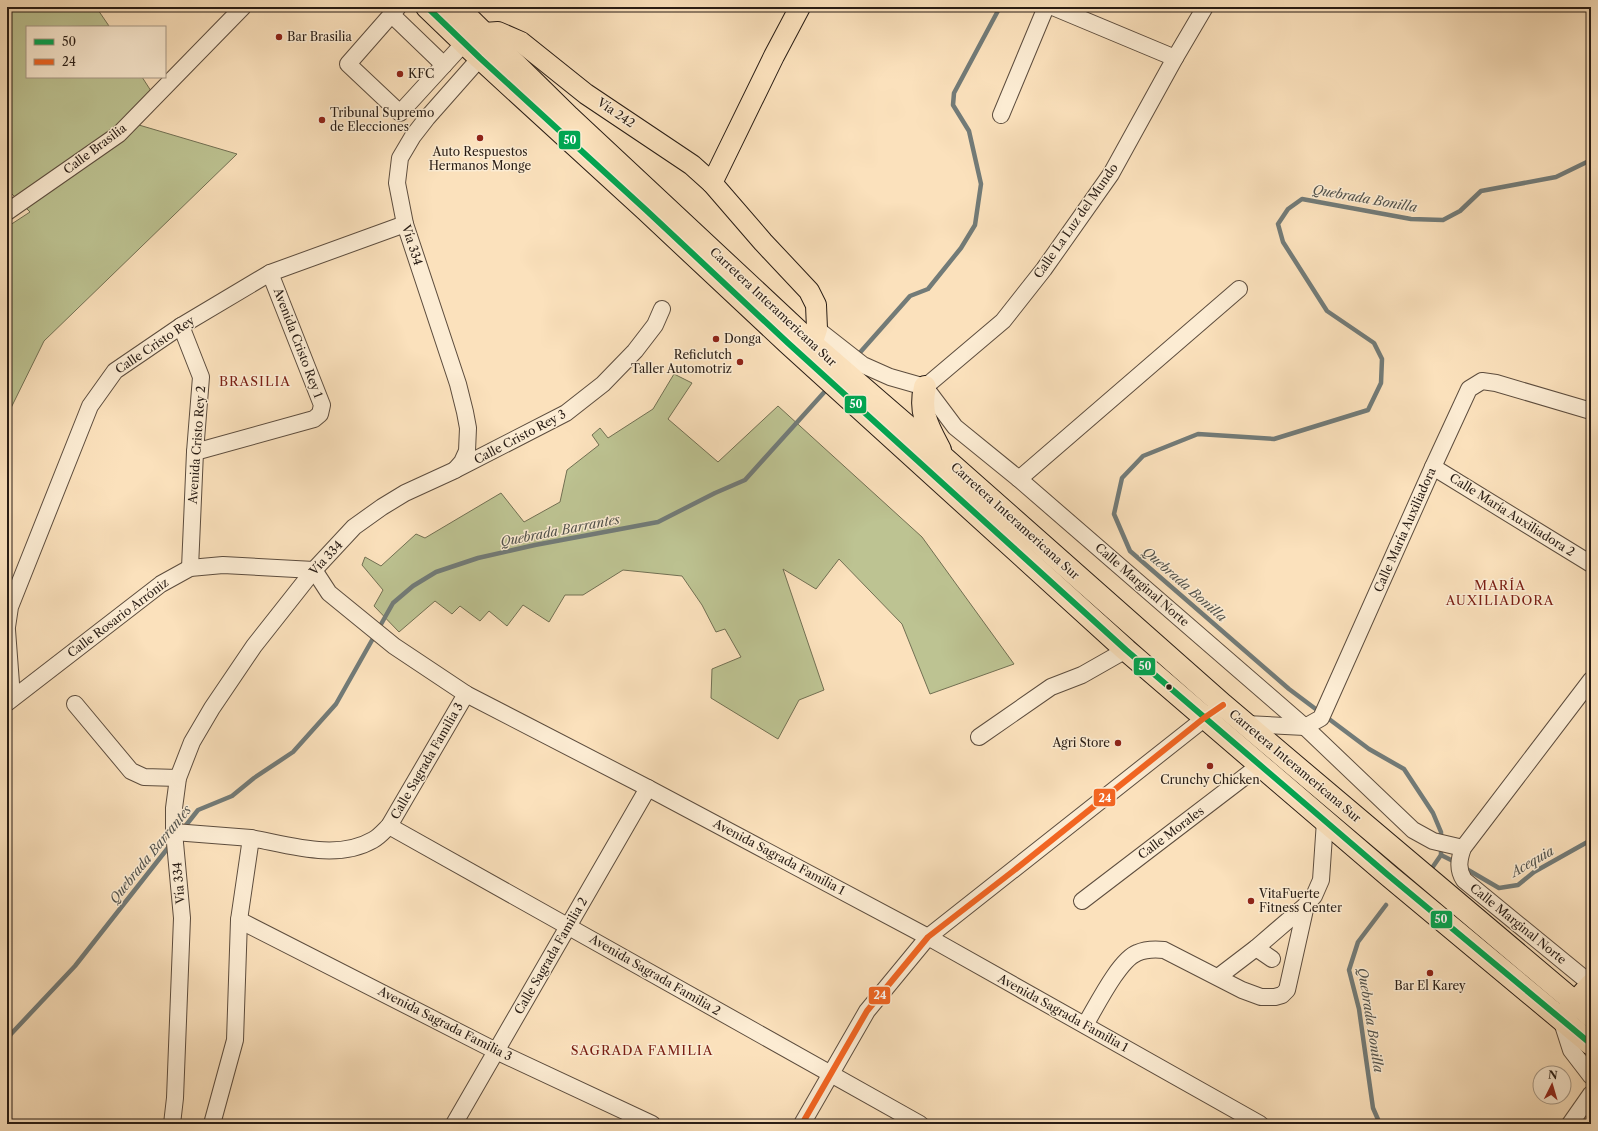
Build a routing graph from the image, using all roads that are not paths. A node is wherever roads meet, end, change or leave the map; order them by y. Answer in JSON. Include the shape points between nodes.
{"nodes":[{"id":1,"x":243,"y":7,"type":"edge"},
{"id":2,"x":427,"y":7,"type":"edge"},
{"id":3,"x":800,"y":7,"type":"edge"},
{"id":4,"x":1046,"y":7,"type":"edge"},
{"id":5,"x":1053,"y":7,"type":"edge"},
{"id":6,"x":1205,"y":7,"type":"edge"},
{"id":7,"x":395,"y":11,"type":"edge"},
{"id":8,"x":464,"y":13,"type":"edge"},
{"id":9,"x":464,"y":43,"type":"junction"},
{"id":10,"x":480,"y":58,"type":"junction"},
{"id":11,"x":1175,"y":58,"type":"junction"},
{"id":12,"x":444,"y":65,"type":"junction"},
{"id":13,"x":543,"y":92,"type":"junction"},
{"id":14,"x":1001,"y":115,"type":"dead end"},
{"id":15,"x":712,"y":183,"type":"junction"},
{"id":16,"x":7,"y":212,"type":"edge"},
{"id":17,"x":405,"y":224,"type":"junction"},
{"id":18,"x":270,"y":273,"type":"junction"},
{"id":19,"x":1239,"y":289,"type":"dead end"},
{"id":20,"x":662,"y":309,"type":"dead end"},
{"id":21,"x":181,"y":326,"type":"junction"},
{"id":22,"x":814,"y":337,"type":"junction"},
{"id":23,"x":788,"y":343,"type":"junction"},
{"id":24,"x":925,"y":387,"type":"junction"},
{"id":25,"x":1591,"y":411,"type":"edge"},
{"id":26,"x":195,"y":452,"type":"junction"},
{"id":27,"x":944,"y":458,"type":"junction"},
{"id":28,"x":1433,"y":467,"type":"junction"},
{"id":29,"x":454,"y":471,"type":"junction"},
{"id":30,"x":1019,"y":479,"type":"junction"},
{"id":31,"x":1591,"y":564,"type":"edge"},
{"id":32,"x":190,"y":568,"type":"junction"},
{"id":33,"x":314,"y":570,"type":"junction"},
{"id":34,"x":7,"y":627,"type":"edge"},
{"id":35,"x":7,"y":630,"type":"edge"},
{"id":36,"x":1126,"y":650,"type":"junction"},
{"id":37,"x":1591,"y":680,"type":"edge"},
{"id":38,"x":466,"y":694,"type":"junction"},
{"id":39,"x":10,"y":700,"type":"edge"},
{"id":40,"x":75,"y":704,"type":"dead end"},
{"id":41,"x":1223,"y":705,"type":"junction"},
{"id":42,"x":1204,"y":718,"type":"junction"},
{"id":43,"x":1246,"y":724,"type":"junction"},
{"id":44,"x":1305,"y":727,"type":"junction"},
{"id":45,"x":979,"y":737,"type":"dead end"},
{"id":46,"x":1260,"y":765,"type":"junction"},
{"id":47,"x":178,"y":778,"type":"junction"},
{"id":48,"x":648,"y":788,"type":"junction"},
{"id":49,"x":1324,"y":821,"type":"junction"},
{"id":50,"x":389,"y":826,"type":"junction"},
{"id":51,"x":174,"y":832,"type":"junction"},
{"id":52,"x":251,"y":838,"type":"junction"},
{"id":53,"x":1463,"y":848,"type":"junction"},
{"id":54,"x":1082,"y":901,"type":"dead end"},
{"id":55,"x":1306,"y":905,"type":"junction"},
{"id":56,"x":239,"y":920,"type":"junction"},
{"id":57,"x":569,"y":926,"type":"junction"},
{"id":58,"x":928,"y":937,"type":"junction"},
{"id":59,"x":1256,"y":948,"type":"junction"},
{"id":60,"x":1272,"y":959,"type":"dead end"},
{"id":61,"x":1218,"y":977,"type":"junction"},
{"id":62,"x":1591,"y":984,"type":"edge"},
{"id":63,"x":1583,"y":1009,"type":"edge"},
{"id":64,"x":1561,"y":1019,"type":"junction"},
{"id":65,"x":1085,"y":1025,"type":"junction"},
{"id":66,"x":1591,"y":1044,"type":"edge"},
{"id":67,"x":496,"y":1051,"type":"junction"},
{"id":68,"x":830,"y":1074,"type":"junction"},
{"id":69,"x":1591,"y":1076,"type":"edge"},
{"id":70,"x":1591,"y":1094,"type":"edge"},
{"id":71,"x":172,"y":1124,"type":"edge"},
{"id":72,"x":212,"y":1124,"type":"edge"},
{"id":73,"x":454,"y":1124,"type":"edge"},
{"id":74,"x":652,"y":1124,"type":"edge"},
{"id":75,"x":802,"y":1124,"type":"edge"},
{"id":76,"x":920,"y":1124,"type":"edge"},
{"id":77,"x":1260,"y":1124,"type":"edge"},
{"id":78,"x":1570,"y":1124,"type":"edge"}],
"edges":[{"from":1,"to":16,"type":"street","name":"Calle Brasilia","via":[[119,134]]},
{"from":2,"to":9,"type":"highway","name":"Carretera Interamericana Sur"},
{"from":3,"to":15,"type":"main road"},
{"from":4,"to":14,"type":"street"},
{"from":5,"to":11,"type":"street"},
{"from":6,"to":11,"type":"street","name":"Calle La Luz del Mundo"},
{"from":7,"to":12,"type":"street"},
{"from":7,"to":12,"type":"street","via":[[348,64],[400,113]]},
{"from":8,"to":10,"type":"highway"},
{"from":8,"to":13,"type":"highway","name":"Carretera Interamericana Sur"},
{"from":8,"to":15,"type":"main road","name":"Vía 242","via":[[521,42],[586,94],[692,165]]},
{"from":9,"to":10,"type":"highway","name":"Carretera Interamericana Sur"},
{"from":9,"to":12,"type":"street"},
{"from":10,"to":13,"type":"highway","via":[[517,74]]},
{"from":10,"to":17,"type":"street","name":"Vía 334","via":[[427,118],[400,158],[397,183]]},
{"from":10,"to":23,"type":"highway","name":"Carretera Interamericana Sur"},
{"from":11,"to":24,"type":"street","name":"Calle La Luz del Mundo","via":[[1111,174],[1044,269],[1003,322]]},
{"from":13,"to":22,"type":"highway","name":"Carretera Interamericana Sur"},
{"from":15,"to":22,"type":"main road","name":"Vía 242","via":[[809,291],[816,305]]},
{"from":17,"to":18,"type":"street","name":"Calle Cristo Rey"},
{"from":17,"to":29,"type":"street","name":"Vía 334","via":[[466,412],[469,440],[467,451]]},
{"from":18,"to":21,"type":"street","name":"Calle Cristo Rey"},
{"from":18,"to":26,"type":"street","name":"Avenida Cristo Rey 1","via":[[322,405],[320,414],[314,419]]},
{"from":19,"to":30,"type":"street"},
{"from":20,"to":29,"type":"street","name":"Calle Cristo Rey 3","via":[[655,325],[635,351],[603,384],[566,413]]},
{"from":21,"to":26,"type":"street","name":"Avenida Cristo Rey 2","via":[[201,377]]},
{"from":21,"to":34,"type":"street","name":"Calle Cristo Rey","via":[[115,371],[90,406],[10,607]]},
{"from":22,"to":23,"type":"main road","via":[[809,347],[805,348]]},
{"from":22,"to":24,"type":"street","via":[[890,377]]},
{"from":22,"to":27,"type":"highway","name":"Carretera Interamericana Sur"},
{"from":23,"to":36,"type":"highway","name":"Carretera Interamericana Sur"},
{"from":24,"to":27,"type":"highway","via":[[922,401],[927,424]]},
{"from":24,"to":30,"type":"street","name":"Calle Marginal Norte","via":[[955,427]]},
{"from":25,"to":28,"type":"street","name":"Calle María Auxiliadora","via":[[1482,381],[1470,390]]},
{"from":26,"to":32,"type":"street","name":"Avenida Cristo Rey 2"},
{"from":27,"to":41,"type":"highway","name":"Carretera Interamericana Sur"},
{"from":28,"to":31,"type":"street","name":"Calle María Auxiliadora 2"},
{"from":28,"to":44,"type":"street","name":"Calle María Auxiliadora","via":[[1325,712]]},
{"from":29,"to":33,"type":"street","name":"Vía 334","via":[[382,506],[354,527]]},
{"from":30,"to":44,"type":"street","name":"Calle Marginal Norte"},
{"from":32,"to":33,"type":"street","name":"Calle Rosario Arróniz","via":[[223,565]]},
{"from":32,"to":39,"type":"street","name":"Calle Rosario Arróniz","via":[[161,584]]},
{"from":33,"to":38,"type":"street","name":"Avenida Sagrada Familia 1","via":[[329,593],[382,636]]},
{"from":33,"to":47,"type":"street","name":"Vía 334","via":[[254,646],[212,708],[192,742]]},
{"from":35,"to":39,"type":"street"},
{"from":36,"to":42,"type":"highway","name":"Carretera Interamericana Sur"},
{"from":36,"to":45,"type":"street","via":[[1082,675],[1050,687]]},
{"from":37,"to":53,"type":"street"},
{"from":38,"to":48,"type":"street","name":"Avenida Sagrada Familia 1"},
{"from":38,"to":50,"type":"street","name":"Calle Sagrada Familia 3"},
{"from":40,"to":47,"type":"street","via":[[131,771],[144,777]]},
{"from":41,"to":42,"type":"street"},
{"from":41,"to":43,"type":"highway","name":"Carretera Interamericana Sur"},
{"from":42,"to":46,"type":"highway","name":"Carretera Interamericana Sur"},
{"from":42,"to":58,"type":"street"},
{"from":43,"to":44,"type":"street"},
{"from":43,"to":63,"type":"highway","name":"Carretera Interamericana Sur"},
{"from":44,"to":53,"type":"street","name":"Calle Marginal Norte","via":[[1413,830],[1433,841]]},
{"from":46,"to":49,"type":"highway","name":"Carretera Interamericana Sur"},
{"from":46,"to":54,"type":"street","name":"Calle Morales"},
{"from":47,"to":51,"type":"street","name":"Vía 334"},
{"from":48,"to":57,"type":"street","name":"Calle Sagrada Familia 2"},
{"from":48,"to":58,"type":"street","name":"Avenida Sagrada Familia 1"},
{"from":49,"to":55,"type":"street","via":[[1321,880],[1314,896]]},
{"from":49,"to":64,"type":"highway","name":"Carretera Interamericana Sur"},
{"from":50,"to":52,"type":"street","name":"Calle Sagrada Familia 3","via":[[374,840],[360,846],[338,850],[313,849]]},
{"from":50,"to":57,"type":"street","name":"Avenida Sagrada Familia 2"},
{"from":51,"to":52,"type":"street","name":"Calle Sagrada Familia 3"},
{"from":51,"to":71,"type":"street","name":"Vía 334","via":[[182,918]]},
{"from":52,"to":56,"type":"street"},
{"from":53,"to":62,"type":"street","name":"Calle Marginal Norte","via":[[1459,868],[1464,880]]},
{"from":55,"to":59,"type":"street"},
{"from":55,"to":61,"type":"street","via":[[1287,990],[1282,995],[1275,998],[1261,997]]},
{"from":56,"to":67,"type":"street","name":"Avenida Sagrada Familia 3"},
{"from":56,"to":72,"type":"street","via":[[235,1040]]},
{"from":57,"to":67,"type":"street","name":"Calle Sagrada Familia 2"},
{"from":57,"to":68,"type":"street","name":"Avenida Sagrada Familia 2"},
{"from":58,"to":65,"type":"street","name":"Avenida Sagrada Familia 1"},
{"from":58,"to":68,"type":"street","via":[[868,1011]]},
{"from":59,"to":60,"type":"street"},
{"from":59,"to":61,"type":"street"},
{"from":61,"to":65,"type":"street","via":[[1164,950],[1151,949],[1136,953],[1123,963]]},
{"from":62,"to":63,"type":"highway"},
{"from":63,"to":64,"type":"highway"},
{"from":64,"to":66,"type":"highway","name":"Carretera Interamericana Sur"},
{"from":64,"to":69,"type":"street","via":[[1572,1050]]},
{"from":65,"to":77,"type":"street","name":"Avenida Sagrada Familia 1"},
{"from":67,"to":73,"type":"street","name":"Calle Sagrada Familia 2"},
{"from":67,"to":74,"type":"street","name":"Avenida Sagrada Familia 3"},
{"from":68,"to":75,"type":"street"},
{"from":68,"to":76,"type":"street","name":"Avenida Sagrada Familia 2"},
{"from":70,"to":78,"type":"street"}]}
